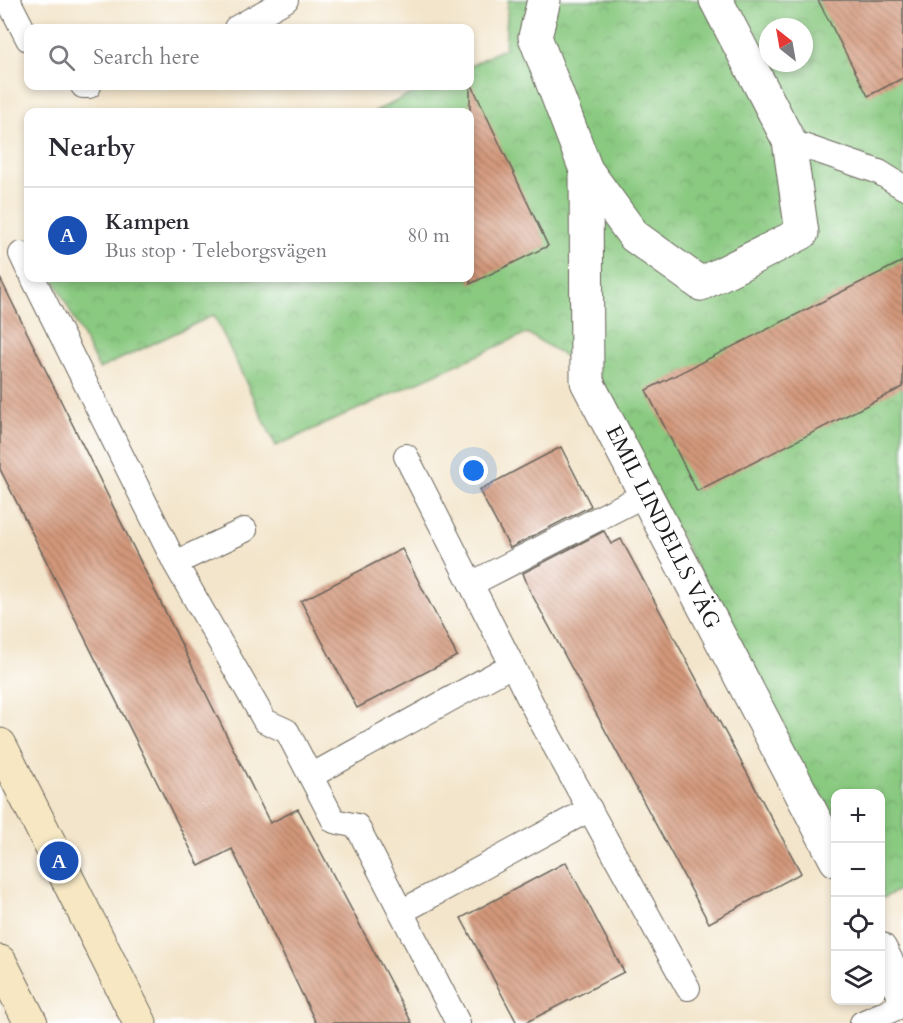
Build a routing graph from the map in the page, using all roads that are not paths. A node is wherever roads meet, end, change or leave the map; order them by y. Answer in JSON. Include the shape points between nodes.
{"nodes":[{"id":1,"x":8,"y":0,"type":"edge"},
{"id":2,"x":286,"y":0,"type":"edge"},
{"id":3,"x":544,"y":0,"type":"edge"},
{"id":4,"x":716,"y":0,"type":"edge"},
{"id":5,"x":243,"y":24,"type":"edge"},
{"id":6,"x":24,"y":31,"type":"edge"},
{"id":7,"x":789,"y":141,"type":"junction"},
{"id":8,"x":586,"y":171,"type":"junction"},
{"id":9,"x":903,"y":187,"type":"edge"},
{"id":10,"x":35,"y":282,"type":"edge"},
{"id":11,"x":406,"y":456,"type":"dead end"},
{"id":12,"x":645,"y":494,"type":"junction"},
{"id":13,"x":245,"y":530,"type":"dead end"},
{"id":14,"x":175,"y":562,"type":"junction"},
{"id":15,"x":471,"y":584,"type":"junction"},
{"id":16,"x":512,"y":665,"type":"junction"},
{"id":17,"x":0,"y":745,"type":"edge"},
{"id":18,"x":310,"y":776,"type":"junction"},
{"id":19,"x":590,"y":809,"type":"junction"},
{"id":20,"x":831,"y":850,"type":"edge"},
{"id":21,"x":401,"y":912,"type":"junction"},
{"id":22,"x":881,"y":951,"type":"edge"},
{"id":23,"x":0,"y":962,"type":"edge"},
{"id":24,"x":688,"y":988,"type":"dead end"},
{"id":25,"x":903,"y":994,"type":"edge"},
{"id":26,"x":903,"y":1005,"type":"edge"},
{"id":27,"x":31,"y":1023,"type":"edge"},
{"id":28,"x":140,"y":1023,"type":"edge"},
{"id":29,"x":458,"y":1023,"type":"edge"},
{"id":30,"x":862,"y":1023,"type":"edge"}],
"edges":[{"from":1,"to":6,"type":"lane"},
{"from":2,"to":5,"type":"lane"},
{"from":3,"to":8,"type":"street","name":"EMIL LINDELLS VÄG","via":[[535,36]]},
{"from":4,"to":7,"type":"street","name":"EMIL LINDELLS VÄG"},
{"from":7,"to":8,"type":"street","name":"EMIL LINDELLS VÄG","via":[[802,233],[702,284],[634,236]]},
{"from":7,"to":9,"type":"lane","via":[[879,172]]},
{"from":8,"to":12,"type":"street","name":"EMIL LINDELLS VÄG","via":[[588,382]]},
{"from":10,"to":14,"type":"lane"},
{"from":11,"to":15,"type":"lane"},
{"from":12,"to":15,"type":"lane"},
{"from":12,"to":20,"type":"street","name":"EMIL LINDELLS VÄG"},
{"from":13,"to":14,"type":"lane"},
{"from":14,"to":18,"type":"lane","via":[[265,721],[287,731]]},
{"from":15,"to":16,"type":"lane"},
{"from":16,"to":18,"type":"lane"},
{"from":16,"to":19,"type":"lane"},
{"from":17,"to":28,"type":"main road"},
{"from":18,"to":21,"type":"lane","via":[[334,821],[357,826]]},
{"from":19,"to":21,"type":"lane"},
{"from":19,"to":24,"type":"lane"},
{"from":21,"to":29,"type":"lane"},
{"from":22,"to":25,"type":"street"},
{"from":23,"to":27,"type":"main road"},
{"from":26,"to":30,"type":"lane"}]}
